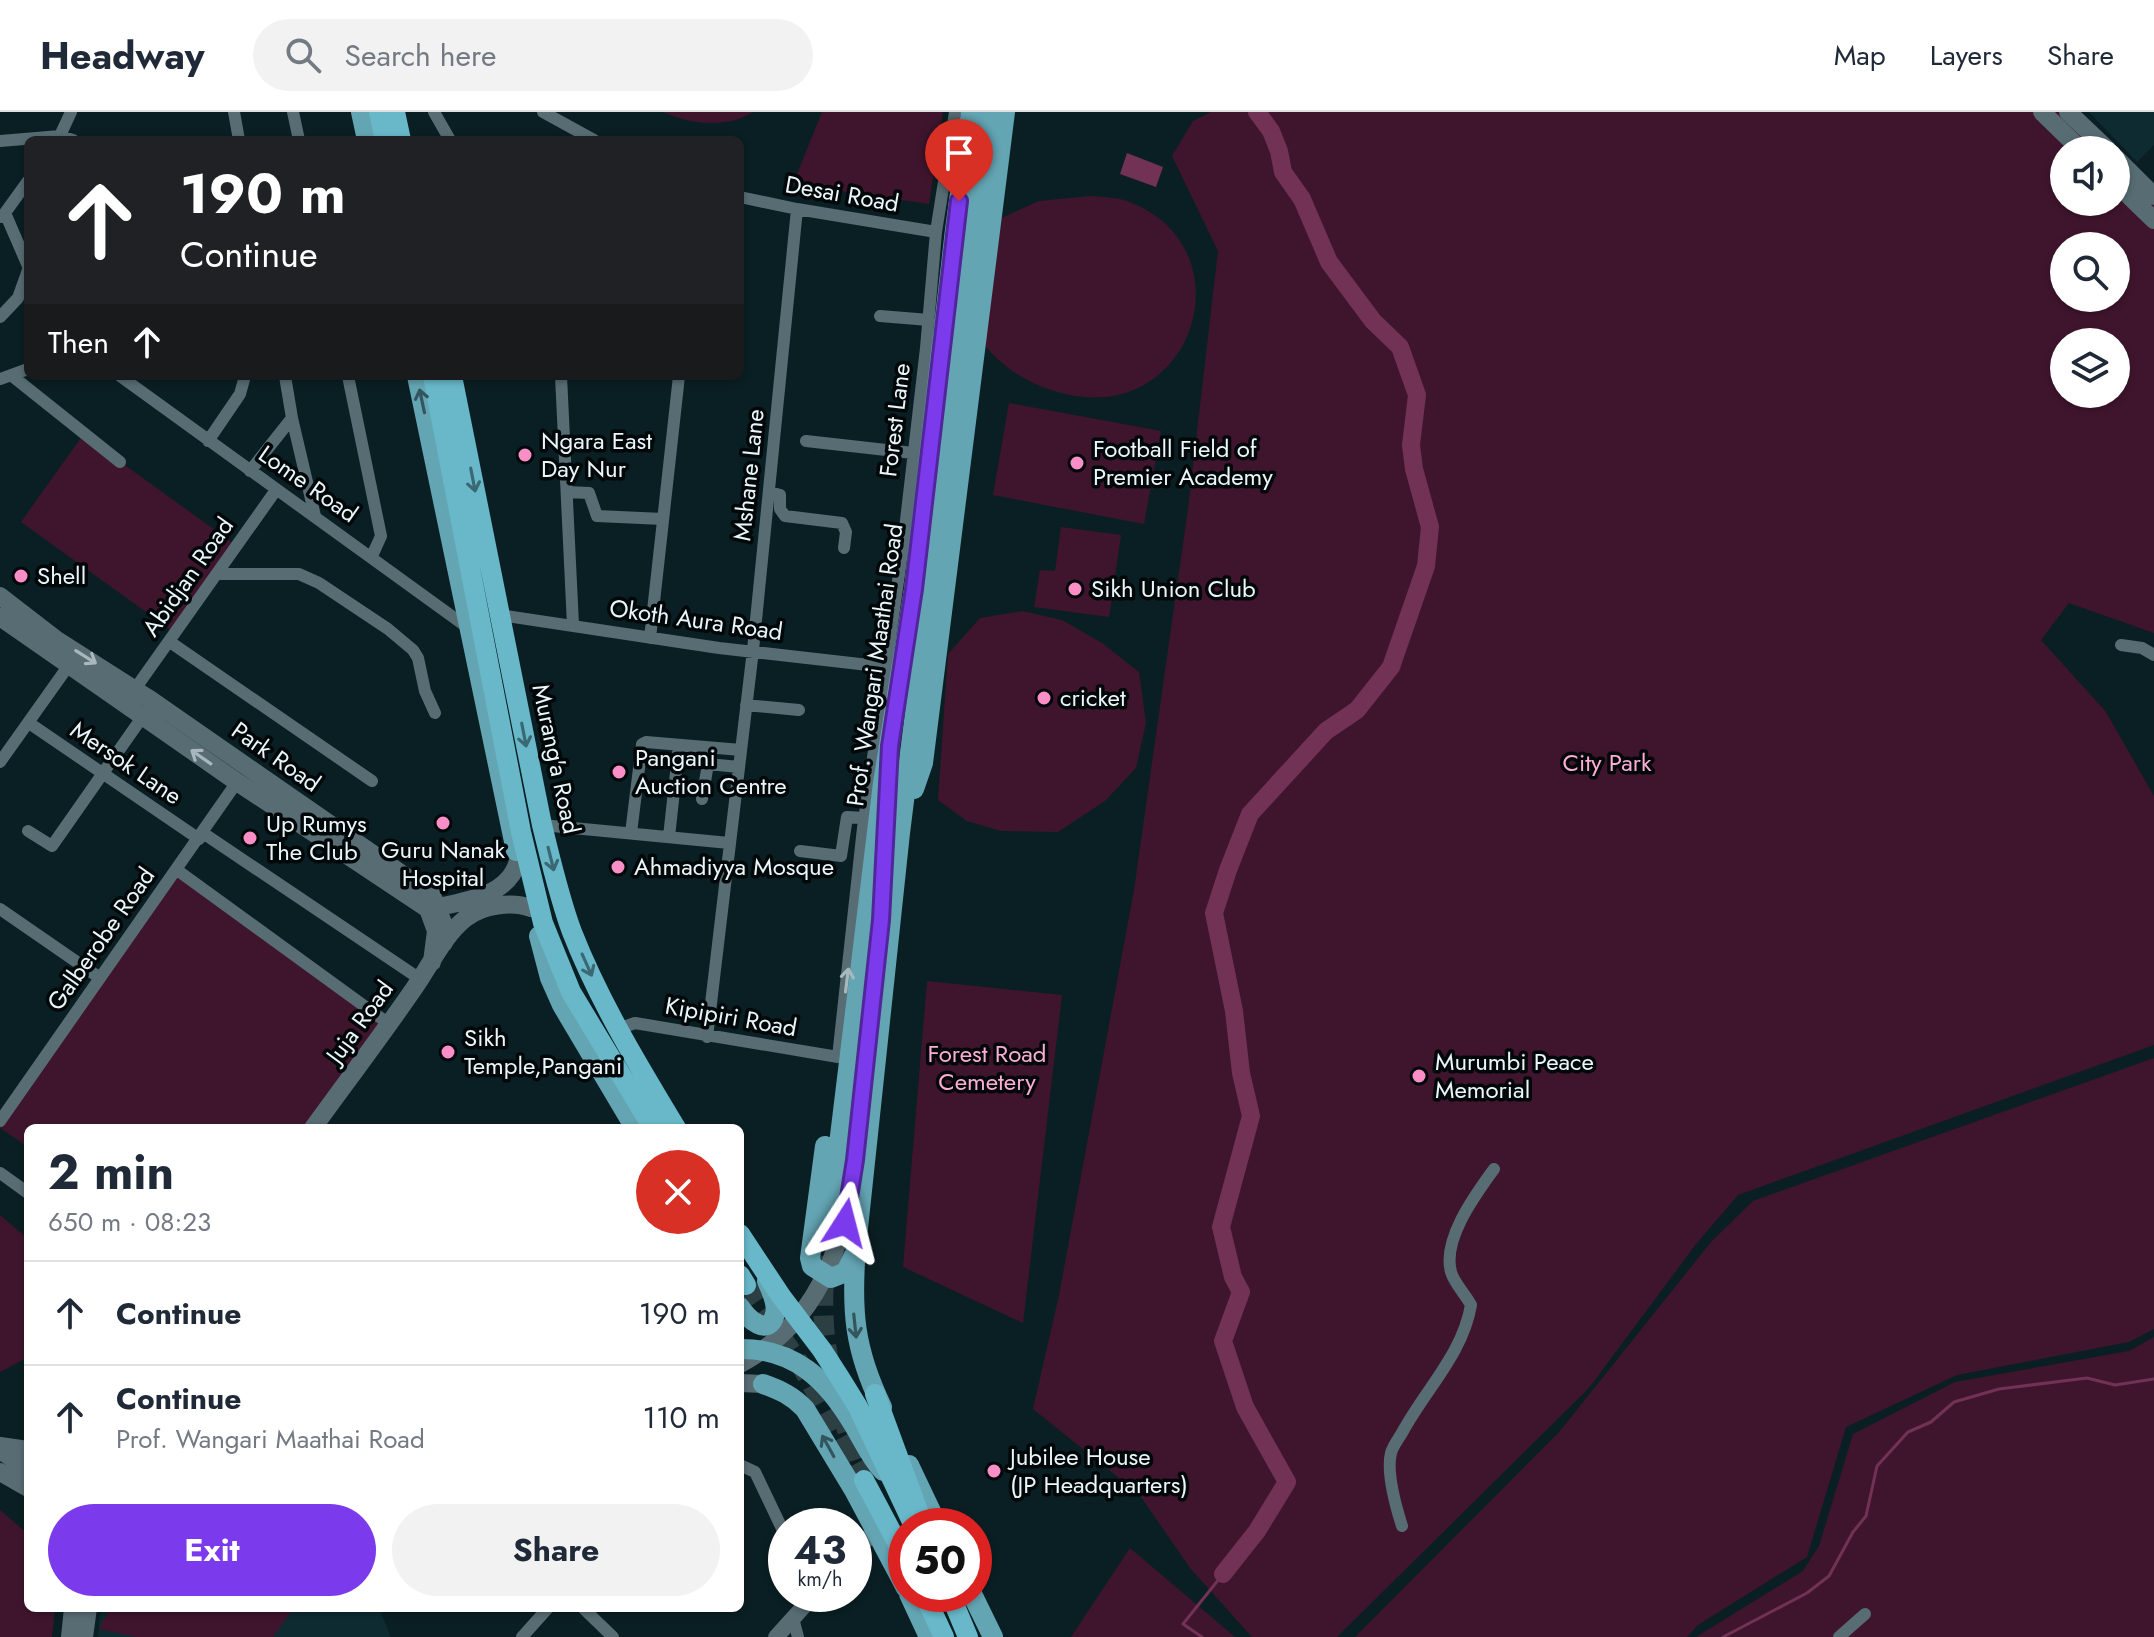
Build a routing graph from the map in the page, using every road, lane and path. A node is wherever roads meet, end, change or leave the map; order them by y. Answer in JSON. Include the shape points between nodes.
{"nodes":[{"id":1,"x":71,"y":112,"type":"edge"},
{"id":2,"x":234,"y":112,"type":"edge"},
{"id":3,"x":293,"y":112,"type":"edge"},
{"id":4,"x":361,"y":112,"type":"edge"},
{"id":5,"x":379,"y":112,"type":"edge"},
{"id":6,"x":395,"y":112,"type":"edge"},
{"id":7,"x":434,"y":112,"type":"edge"},
{"id":8,"x":543,"y":112,"type":"edge"},
{"id":9,"x":955,"y":112,"type":"edge"},
{"id":10,"x":971,"y":112,"type":"edge"},
{"id":11,"x":990,"y":112,"type":"edge"},
{"id":12,"x":1005,"y":112,"type":"edge"},
{"id":13,"x":2042,"y":112,"type":"edge"},
{"id":14,"x":2068,"y":112,"type":"edge"},
{"id":15,"x":566,"y":127,"type":"junction"},
{"id":16,"x":64,"y":136,"type":"edge"},
{"id":17,"x":238,"y":136,"type":"edge"},
{"id":18,"x":298,"y":136,"type":"edge"},
{"id":19,"x":366,"y":136,"type":"edge"},
{"id":20,"x":384,"y":136,"type":"edge"},
{"id":21,"x":400,"y":136,"type":"edge"},
{"id":22,"x":448,"y":136,"type":"edge"},
{"id":23,"x":561,"y":136,"type":"edge"},
{"id":24,"x":585,"y":136,"type":"edge"},
{"id":25,"x":2067,"y":136,"type":"edge"},
{"id":26,"x":2093,"y":136,"type":"edge"},
{"id":27,"x":24,"y":140,"type":"edge"},
{"id":28,"x":0,"y":141,"type":"edge"},
{"id":29,"x":2130,"y":172,"type":"edge"},
{"id":30,"x":24,"y":186,"type":"edge"},
{"id":31,"x":2154,"y":196,"type":"edge"},
{"id":32,"x":2130,"y":197,"type":"edge"},
{"id":33,"x":744,"y":198,"type":"edge"},
{"id":34,"x":797,"y":209,"type":"junction"},
{"id":35,"x":2,"y":211,"type":"edge"},
{"id":36,"x":2154,"y":220,"type":"edge"},
{"id":37,"x":936,"y":232,"type":"junction"},
{"id":38,"x":24,"y":259,"type":"edge"},
{"id":39,"x":24,"y":280,"type":"edge"},
{"id":40,"x":880,"y":316,"type":"dead end"},
{"id":41,"x":0,"y":317,"type":"edge"},
{"id":42,"x":929,"y":320,"type":"junction"},
{"id":43,"x":6,"y":377,"type":"edge"},
{"id":44,"x":125,"y":380,"type":"edge"},
{"id":45,"x":241,"y":380,"type":"edge"},
{"id":46,"x":286,"y":380,"type":"edge"},
{"id":47,"x":349,"y":380,"type":"edge"},
{"id":48,"x":418,"y":380,"type":"edge"},
{"id":49,"x":434,"y":380,"type":"edge"},
{"id":50,"x":453,"y":380,"type":"edge"},
{"id":51,"x":561,"y":380,"type":"edge"},
{"id":52,"x":679,"y":380,"type":"edge"},
{"id":53,"x":292,"y":418,"type":"junction"},
{"id":54,"x":208,"y":441,"type":"junction"},
{"id":55,"x":806,"y":441,"type":"dead end"},
{"id":56,"x":913,"y":453,"type":"junction"},
{"id":57,"x":120,"y":462,"type":"dead end"},
{"id":58,"x":250,"y":471,"type":"junction"},
{"id":59,"x":276,"y":490,"type":"junction"},
{"id":60,"x":567,"y":492,"type":"junction"},
{"id":61,"x":770,"y":492,"type":"junction"},
{"id":62,"x":315,"y":516,"type":"junction"},
{"id":63,"x":663,"y":519,"type":"junction"},
{"id":64,"x":844,"y":548,"type":"dead end"},
{"id":65,"x":372,"y":556,"type":"junction"},
{"id":66,"x":218,"y":574,"type":"junction"},
{"id":67,"x":0,"y":596,"type":"edge"},
{"id":68,"x":500,"y":615,"type":"junction"},
{"id":69,"x":0,"y":617,"type":"edge"},
{"id":70,"x":573,"y":625,"type":"junction"},
{"id":71,"x":471,"y":630,"type":"junction"},
{"id":72,"x":650,"y":638,"type":"junction"},
{"id":73,"x":170,"y":642,"type":"junction"},
{"id":74,"x":2121,"y":645,"type":"dead end"},
{"id":75,"x":753,"y":650,"type":"junction"},
{"id":76,"x":2154,"y":655,"type":"edge"},
{"id":77,"x":69,"y":665,"type":"junction"},
{"id":78,"x":886,"y":667,"type":"junction"},
{"id":79,"x":135,"y":689,"type":"junction"},
{"id":80,"x":746,"y":705,"type":"junction"},
{"id":81,"x":799,"y":710,"type":"dead end"},
{"id":82,"x":435,"y":713,"type":"dead end"},
{"id":83,"x":143,"y":716,"type":"junction"},
{"id":84,"x":29,"y":723,"type":"junction"},
{"id":85,"x":679,"y":745,"type":"junction"},
{"id":86,"x":890,"y":746,"type":"junction"},
{"id":87,"x":741,"y":750,"type":"junction"},
{"id":88,"x":2,"y":756,"type":"edge"},
{"id":89,"x":739,"y":767,"type":"junction"},
{"id":90,"x":102,"y":772,"type":"junction"},
{"id":91,"x":372,"y":781,"type":"dead end"},
{"id":92,"x":871,"y":781,"type":"joint"},
{"id":93,"x":237,"y":782,"type":"junction"},
{"id":94,"x":702,"y":799,"type":"dead end"},
{"id":95,"x":904,"y":802,"type":"junction"},
{"id":96,"x":865,"y":818,"type":"junction"},
{"id":97,"x":542,"y":825,"type":"junction"},
{"id":98,"x":28,"y":831,"type":"dead end"},
{"id":99,"x":631,"y":833,"type":"junction"},
{"id":100,"x":900,"y":833,"type":"junction"},
{"id":101,"x":201,"y":836,"type":"junction"},
{"id":102,"x":669,"y":837,"type":"junction"},
{"id":103,"x":729,"y":843,"type":"junction"},
{"id":104,"x":800,"y":851,"type":"dead end"},
{"id":105,"x":841,"y":856,"type":"junction"},
{"id":106,"x":860,"y":858,"type":"junction"},
{"id":107,"x":518,"y":861,"type":"junction"},
{"id":108,"x":177,"y":870,"type":"junction"},
{"id":109,"x":433,"y":908,"type":"junction"},
{"id":110,"x":531,"y":908,"type":"junction"},
{"id":111,"x":5,"y":912,"type":"edge"},
{"id":112,"x":881,"y":920,"type":"junction"},
{"id":113,"x":0,"y":928,"type":"edge"},
{"id":114,"x":542,"y":932,"type":"junction"},
{"id":115,"x":444,"y":943,"type":"junction"},
{"id":116,"x":432,"y":962,"type":"junction"},
{"id":117,"x":100,"y":978,"type":"junction"},
{"id":118,"x":420,"y":979,"type":"junction"},
{"id":119,"x":389,"y":1024,"type":"junction"},
{"id":120,"x":618,"y":1029,"type":"junction"},
{"id":121,"x":707,"y":1037,"type":"junction"},
{"id":122,"x":838,"y":1057,"type":"junction"},
{"id":123,"x":0,"y":1121,"type":"edge"},
{"id":124,"x":316,"y":1124,"type":"edge"},
{"id":125,"x":633,"y":1124,"type":"edge"},
{"id":126,"x":651,"y":1124,"type":"edge"},
{"id":127,"x":674,"y":1124,"type":"edge"},
{"id":128,"x":1494,"y":1169,"type":"dead end"},
{"id":129,"x":0,"y":1173,"type":"edge"},
{"id":130,"x":24,"y":1190,"type":"edge"},
{"id":131,"x":829,"y":1226,"type":"tunnel mouth"},
{"id":132,"x":744,"y":1240,"type":"edge"},
{"id":133,"x":856,"y":1247,"type":"junction"},
{"id":134,"x":765,"y":1273,"type":"junction"},
{"id":135,"x":744,"y":1313,"type":"edge"},
{"id":136,"x":744,"y":1349,"type":"edge"},
{"id":137,"x":744,"y":1362,"type":"edge"},
{"id":138,"x":744,"y":1383,"type":"edge"},
{"id":139,"x":763,"y":1384,"type":"joint"},
{"id":140,"x":875,"y":1394,"type":"junction"},
{"id":141,"x":0,"y":1448,"type":"edge"},
{"id":142,"x":24,"y":1450,"type":"edge"},
{"id":143,"x":24,"y":1466,"type":"edge"},
{"id":144,"x":744,"y":1467,"type":"edge"},
{"id":145,"x":864,"y":1480,"type":"dead end"},
{"id":146,"x":891,"y":1481,"type":"junction"},
{"id":147,"x":772,"y":1508,"type":"edge"},
{"id":148,"x":905,"y":1508,"type":"edge"},
{"id":149,"x":917,"y":1508,"type":"edge"},
{"id":150,"x":929,"y":1508,"type":"edge"},
{"id":151,"x":888,"y":1525,"type":"edge"},
{"id":152,"x":1402,"y":1526,"type":"dead end"},
{"id":153,"x":875,"y":1530,"type":"junction"},
{"id":154,"x":872,"y":1533,"type":"edge"},
{"id":155,"x":888,"y":1554,"type":"edge"},
{"id":156,"x":73,"y":1612,"type":"edge"},
{"id":157,"x":87,"y":1612,"type":"edge"},
{"id":158,"x":544,"y":1612,"type":"edge"},
{"id":159,"x":587,"y":1612,"type":"edge"},
{"id":160,"x":798,"y":1612,"type":"edge"},
{"id":161,"x":917,"y":1612,"type":"edge"},
{"id":162,"x":932,"y":1612,"type":"edge"},
{"id":163,"x":958,"y":1612,"type":"edge"},
{"id":164,"x":981,"y":1612,"type":"edge"},
{"id":165,"x":1865,"y":1614,"type":"dead end"},
{"id":166,"x":793,"y":1618,"type":"junction"},
{"id":167,"x":70,"y":1637,"type":"edge"},
{"id":168,"x":84,"y":1637,"type":"edge"},
{"id":169,"x":522,"y":1637,"type":"edge"},
{"id":170,"x":613,"y":1637,"type":"edge"},
{"id":171,"x":776,"y":1637,"type":"edge"},
{"id":172,"x":798,"y":1637,"type":"edge"},
{"id":173,"x":929,"y":1637,"type":"edge"},
{"id":174,"x":944,"y":1637,"type":"edge"},
{"id":175,"x":968,"y":1637,"type":"edge"},
{"id":176,"x":993,"y":1637,"type":"edge"},
{"id":177,"x":1839,"y":1637,"type":"edge"}],
"edges":[{"from":1,"to":16,"type":"street"},
{"from":2,"to":17,"type":"street"},
{"from":3,"to":18,"type":"street"},
{"from":4,"to":19,"type":"main road"},
{"from":5,"to":20,"type":"highway"},
{"from":6,"to":21,"type":"highway"},
{"from":7,"to":22,"type":"street"},
{"from":8,"to":15,"type":"street"},
{"from":9,"to":37,"type":"street","name":"Forest Lane"},
{"from":10,"to":86,"type":"main road","name":"Prof. Wangari Maathai Road"},
{"from":11,"to":95,"type":"main road","name":"Prof. Wangari Maathai Road"},
{"from":12,"to":95,"type":"main road","via":[[923,763]]},
{"from":13,"to":25,"type":"main road"},
{"from":14,"to":26,"type":"main road"},
{"from":15,"to":23,"type":"street"},
{"from":15,"to":24,"type":"street"},
{"from":27,"to":28,"type":"street"},
{"from":29,"to":31,"type":"main road"},
{"from":30,"to":35,"type":"street"},
{"from":32,"to":36,"type":"main road"},
{"from":33,"to":34,"type":"street","name":"Desai Road"},
{"from":34,"to":37,"type":"street","name":"Desai Road"},
{"from":34,"to":61,"type":"street","name":"Mshane Lane"},
{"from":35,"to":38,"type":"street"},
{"from":37,"to":42,"type":"street","name":"Forest Lane"},
{"from":39,"to":41,"type":"street","via":[[18,298]]},
{"from":40,"to":42,"type":"street"},
{"from":42,"to":56,"type":"street","name":"Forest Lane"},
{"from":43,"to":57,"type":"street"},
{"from":44,"to":54,"type":"street","name":"Lome Road"},
{"from":45,"to":54,"type":"street","via":[[240,394]]},
{"from":46,"to":53,"type":"street"},
{"from":47,"to":65,"type":"street","via":[[381,536]]},
{"from":71,"to":48,"type":"main road","name":"Murang'a Road","one_way":true},
{"from":49,"to":114,"type":"highway","name":"Murang'a Road"},
{"from":50,"to":68,"type":"highway","name":"Murang'a Road","one_way":true},
{"from":51,"to":60,"type":"street"},
{"from":52,"to":63,"type":"street"},
{"from":53,"to":58,"type":"street"},
{"from":53,"to":62,"type":"street"},
{"from":54,"to":58,"type":"street","name":"Lome Road"},
{"from":55,"to":56,"type":"street"},
{"from":56,"to":78,"type":"street","name":"Forest Lane"},
{"from":58,"to":59,"type":"street","name":"Lome Road"},
{"from":59,"to":62,"type":"street","name":"Lome Road"},
{"from":59,"to":66,"type":"street","name":"Abidjan Road"},
{"from":60,"to":63,"type":"street","via":[[589,493],[597,516]]},
{"from":60,"to":70,"type":"street"},
{"from":61,"to":64,"type":"street","via":[[780,495],[785,516],[842,523]]},
{"from":61,"to":75,"type":"street","name":"Mshane Lane"},
{"from":62,"to":65,"type":"street","name":"Lome Road"},
{"from":63,"to":72,"type":"street"},
{"from":65,"to":71,"type":"street","name":"Lome Road"},
{"from":66,"to":73,"type":"street","name":"Abidjan Road"},
{"from":66,"to":82,"type":"street","via":[[299,574],[319,583],[413,650]]},
{"from":67,"to":79,"type":"main road","name":"Park Road","one_way":true},
{"from":68,"to":70,"type":"street","name":"Okoth Aura Road"},
{"from":68,"to":97,"type":"highway","name":"Murang'a Road","one_way":true},
{"from":69,"to":77,"type":"main road","name":"Park Road"},
{"from":70,"to":72,"type":"street","name":"Okoth Aura Road"},
{"from":71,"to":107,"type":"main road","name":"Murang'a Road"},
{"from":72,"to":75,"type":"street","name":"Okoth Aura Road"},
{"from":73,"to":79,"type":"street","name":"Abidjan Road"},
{"from":73,"to":91,"type":"street"},
{"from":74,"to":76,"type":"street"},
{"from":75,"to":78,"type":"street","name":"Okoth Aura Road"},
{"from":75,"to":80,"type":"street","name":"Mshane Lane"},
{"from":77,"to":83,"type":"main road","name":"Park Road"},
{"from":77,"to":84,"type":"street"},
{"from":78,"to":92,"type":"street","name":"Forest Lane"},
{"from":79,"to":109,"type":"main road","name":"Park Road","via":[[432,895]]},
{"from":80,"to":81,"type":"street"},
{"from":80,"to":87,"type":"street","name":"Mshane Lane"},
{"from":83,"to":90,"type":"street"},
{"from":93,"to":83,"type":"main road","name":"Park Road","one_way":true},
{"from":84,"to":88,"type":"street"},
{"from":84,"to":90,"type":"street","name":"Mersok Lane"},
{"from":85,"to":87,"type":"street"},
{"from":85,"to":99,"type":"street","via":[[642,744]]},
{"from":85,"to":102,"type":"street"},
{"from":86,"to":112,"type":"main road"},
{"from":86,"to":131,"type":"main road","name":"Prof. Wangari Maathai Road"},
{"from":87,"to":89,"type":"street","name":"Mshane Lane"},
{"from":89,"to":94,"type":"street","via":[[708,764]]},
{"from":89,"to":103,"type":"street","name":"Mshane Lane"},
{"from":90,"to":98,"type":"street","via":[[52,846]]},
{"from":90,"to":101,"type":"street","name":"Mersok Lane"},
{"from":92,"to":96,"type":"street","name":"Prof. Wangari Maathai Road"},
{"from":93,"to":101,"type":"street","name":"Galberobe Road"},
{"from":93,"to":109,"type":"main road","name":"Park Road"},
{"from":95,"to":100,"type":"main road","name":"Prof. Wangari Maathai Road"},
{"from":96,"to":105,"type":"street","via":[[847,817]]},
{"from":96,"to":106,"type":"street","name":"Prof. Wangari Maathai Road"},
{"from":97,"to":99,"type":"street"},
{"from":97,"to":120,"type":"highway","name":"Murang'a Road","one_way":true,"via":[[573,933]]},
{"from":99,"to":102,"type":"street"},
{"from":100,"to":112,"type":"main road"},
{"from":100,"to":133,"type":"main road","name":"Prof. Wangari Maathai Road"},
{"from":101,"to":108,"type":"street","name":"Galberobe Road"},
{"from":101,"to":118,"type":"street","name":"Mersok Lane"},
{"from":102,"to":103,"type":"street"},
{"from":103,"to":121,"type":"street","name":"Mshane Lane"},
{"from":104,"to":105,"type":"street"},
{"from":105,"to":106,"type":"street"},
{"from":122,"to":106,"type":"street","name":"Prof. Wangari Maathai Road","one_way":true},
{"from":107,"to":109,"type":"main road","via":[[511,876],[492,891]]},
{"from":107,"to":110,"type":"main road","name":"Murang'a Road"},
{"from":108,"to":117,"type":"street","name":"Galberobe Road"},
{"from":108,"to":119,"type":"street"},
{"from":109,"to":115,"type":"main road","via":[[444,925]]},
{"from":109,"to":116,"type":"main road"},
{"from":110,"to":114,"type":"main road","name":"Murang'a Road"},
{"from":110,"to":115,"type":"main road","name":"Juja Road","via":[[481,909],[468,915]]},
{"from":111,"to":113,"type":"street"},
{"from":111,"to":117,"type":"street"},
{"from":112,"to":137,"type":"main road","via":[[855,1160],[840,1242],[801,1315]]},
{"from":114,"to":125,"type":"main road","via":[[550,978],[562,1005]]},
{"from":114,"to":126,"type":"highway","name":"Murang'a Road","via":[[571,992]]},
{"from":115,"to":116,"type":"main road","name":"Juja Road"},
{"from":116,"to":118,"type":"main road","name":"Juja Road"},
{"from":117,"to":123,"type":"street","name":"Galberobe Road"},
{"from":118,"to":119,"type":"main road","name":"Juja Road"},
{"from":119,"to":124,"type":"main road","name":"Juja Road"},
{"from":120,"to":121,"type":"street","name":"Kipipiri Road","via":[[635,1023]]},
{"from":120,"to":127,"type":"highway","name":"Murang'a Road"},
{"from":121,"to":122,"type":"street","name":"Kipipiri Road"},
{"from":122,"to":133,"type":"main road","via":[[810,1247],[812,1266],[831,1278],[840,1276]]},
{"from":128,"to":152,"type":"street","via":[[1468,1205],[1452,1244],[1451,1272],[1471,1305],[1468,1324],[1391,1454],[1393,1498]]},
{"from":129,"to":130,"type":"street"},
{"from":132,"to":134,"type":"highway"},
{"from":133,"to":140,"type":"main road","name":"Prof. Wangari Maathai Road","one_way":true,"via":[[857,1343]]},
{"from":134,"to":135,"type":"main road","via":[[775,1307],[773,1320],[758,1325]]},
{"from":134,"to":146,"type":"highway","via":[[858,1407]]},
{"from":136,"to":146,"type":"main road","via":[[809,1368],[828,1387]]},
{"from":138,"to":139,"type":"main road"},
{"from":153,"to":139,"type":"main road","one_way":true,"via":[[805,1409]]},
{"from":140,"to":149,"type":"highway","name":"Prof. Wangari Maathai Road"},
{"from":140,"to":150,"type":"main road"},
{"from":141,"to":142,"type":"main road"},
{"from":141,"to":143,"type":"main road"},
{"from":144,"to":147,"type":"street","via":[[755,1472]]},
{"from":145,"to":151,"type":"highway"},
{"from":146,"to":148,"type":"highway"},
{"from":153,"to":154,"type":"street"},
{"from":153,"to":155,"type":"main road"},
{"from":156,"to":167,"type":"main road"},
{"from":157,"to":168,"type":"main road"},
{"from":158,"to":169,"type":"street"},
{"from":159,"to":170,"type":"street"},
{"from":160,"to":166,"type":"street"},
{"from":161,"to":173,"type":"main road"},
{"from":162,"to":174,"type":"highway"},
{"from":163,"to":175,"type":"highway"},
{"from":164,"to":176,"type":"main road"},
{"from":165,"to":177,"type":"street"},
{"from":166,"to":171,"type":"street"},
{"from":166,"to":172,"type":"street"}]}
